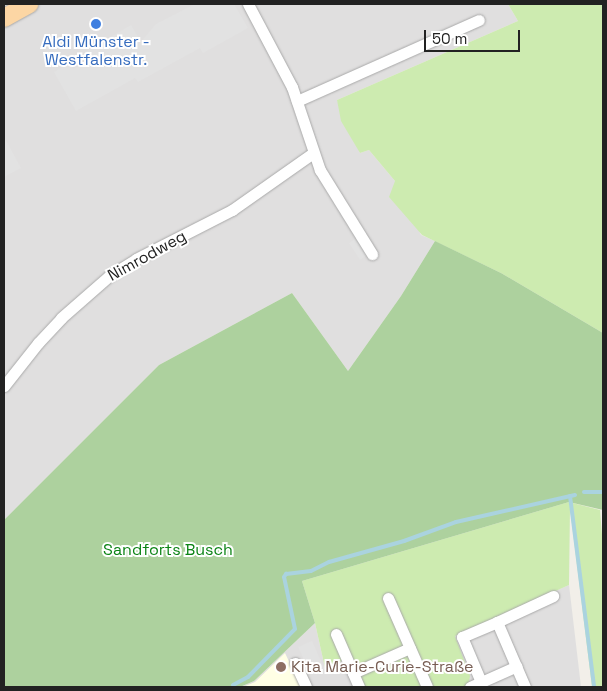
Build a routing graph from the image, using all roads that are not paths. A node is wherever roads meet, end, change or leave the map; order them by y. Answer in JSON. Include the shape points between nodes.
{"nodes":[{"id":1,"x":29,"y":4,"type":"edge"},
{"id":2,"x":248,"y":4,"type":"edge"},
{"id":3,"x":4,"y":18,"type":"edge"},
{"id":4,"x":479,"y":20,"type":"dead end"},
{"id":5,"x":297,"y":101,"type":"junction"},
{"id":6,"x":314,"y":153,"type":"junction"},
{"id":7,"x":372,"y":254,"type":"dead end"},
{"id":8,"x":4,"y":386,"type":"edge"},
{"id":9,"x":553,"y":596,"type":"dead end"},
{"id":10,"x":388,"y":598,"type":"dead end"},
{"id":11,"x":497,"y":622,"type":"junction"},
{"id":12,"x":336,"y":634,"type":"dead end"},
{"id":13,"x":410,"y":648,"type":"junction"},
{"id":14,"x":295,"y":663,"type":"dead end"},
{"id":15,"x":517,"y":666,"type":"junction"},
{"id":16,"x":353,"y":673,"type":"junction"},
{"id":17,"x":476,"y":685,"type":"edge"},
{"id":18,"x":306,"y":687,"type":"edge"},
{"id":19,"x":359,"y":687,"type":"edge"},
{"id":20,"x":427,"y":687,"type":"edge"},
{"id":21,"x":525,"y":687,"type":"edge"}],
"edges":[{"from":1,"to":3,"type":"main road"},
{"from":2,"to":5,"type":"street"},
{"from":4,"to":5,"type":"street"},
{"from":5,"to":6,"type":"street"},
{"from":6,"to":7,"type":"street","via":[[320,170]]},
{"from":6,"to":8,"type":"street","name":"Nimrodweg","via":[[232,210],[109,276],[61,318]]},
{"from":9,"to":11,"type":"street"},
{"from":10,"to":13,"type":"street"},
{"from":11,"to":15,"type":"street"},
{"from":11,"to":17,"type":"street","via":[[462,637]]},
{"from":12,"to":16,"type":"street"},
{"from":13,"to":16,"type":"street"},
{"from":13,"to":20,"type":"street"},
{"from":14,"to":18,"type":"street"},
{"from":15,"to":17,"type":"street"},
{"from":15,"to":21,"type":"street"},
{"from":16,"to":19,"type":"street"}]}
